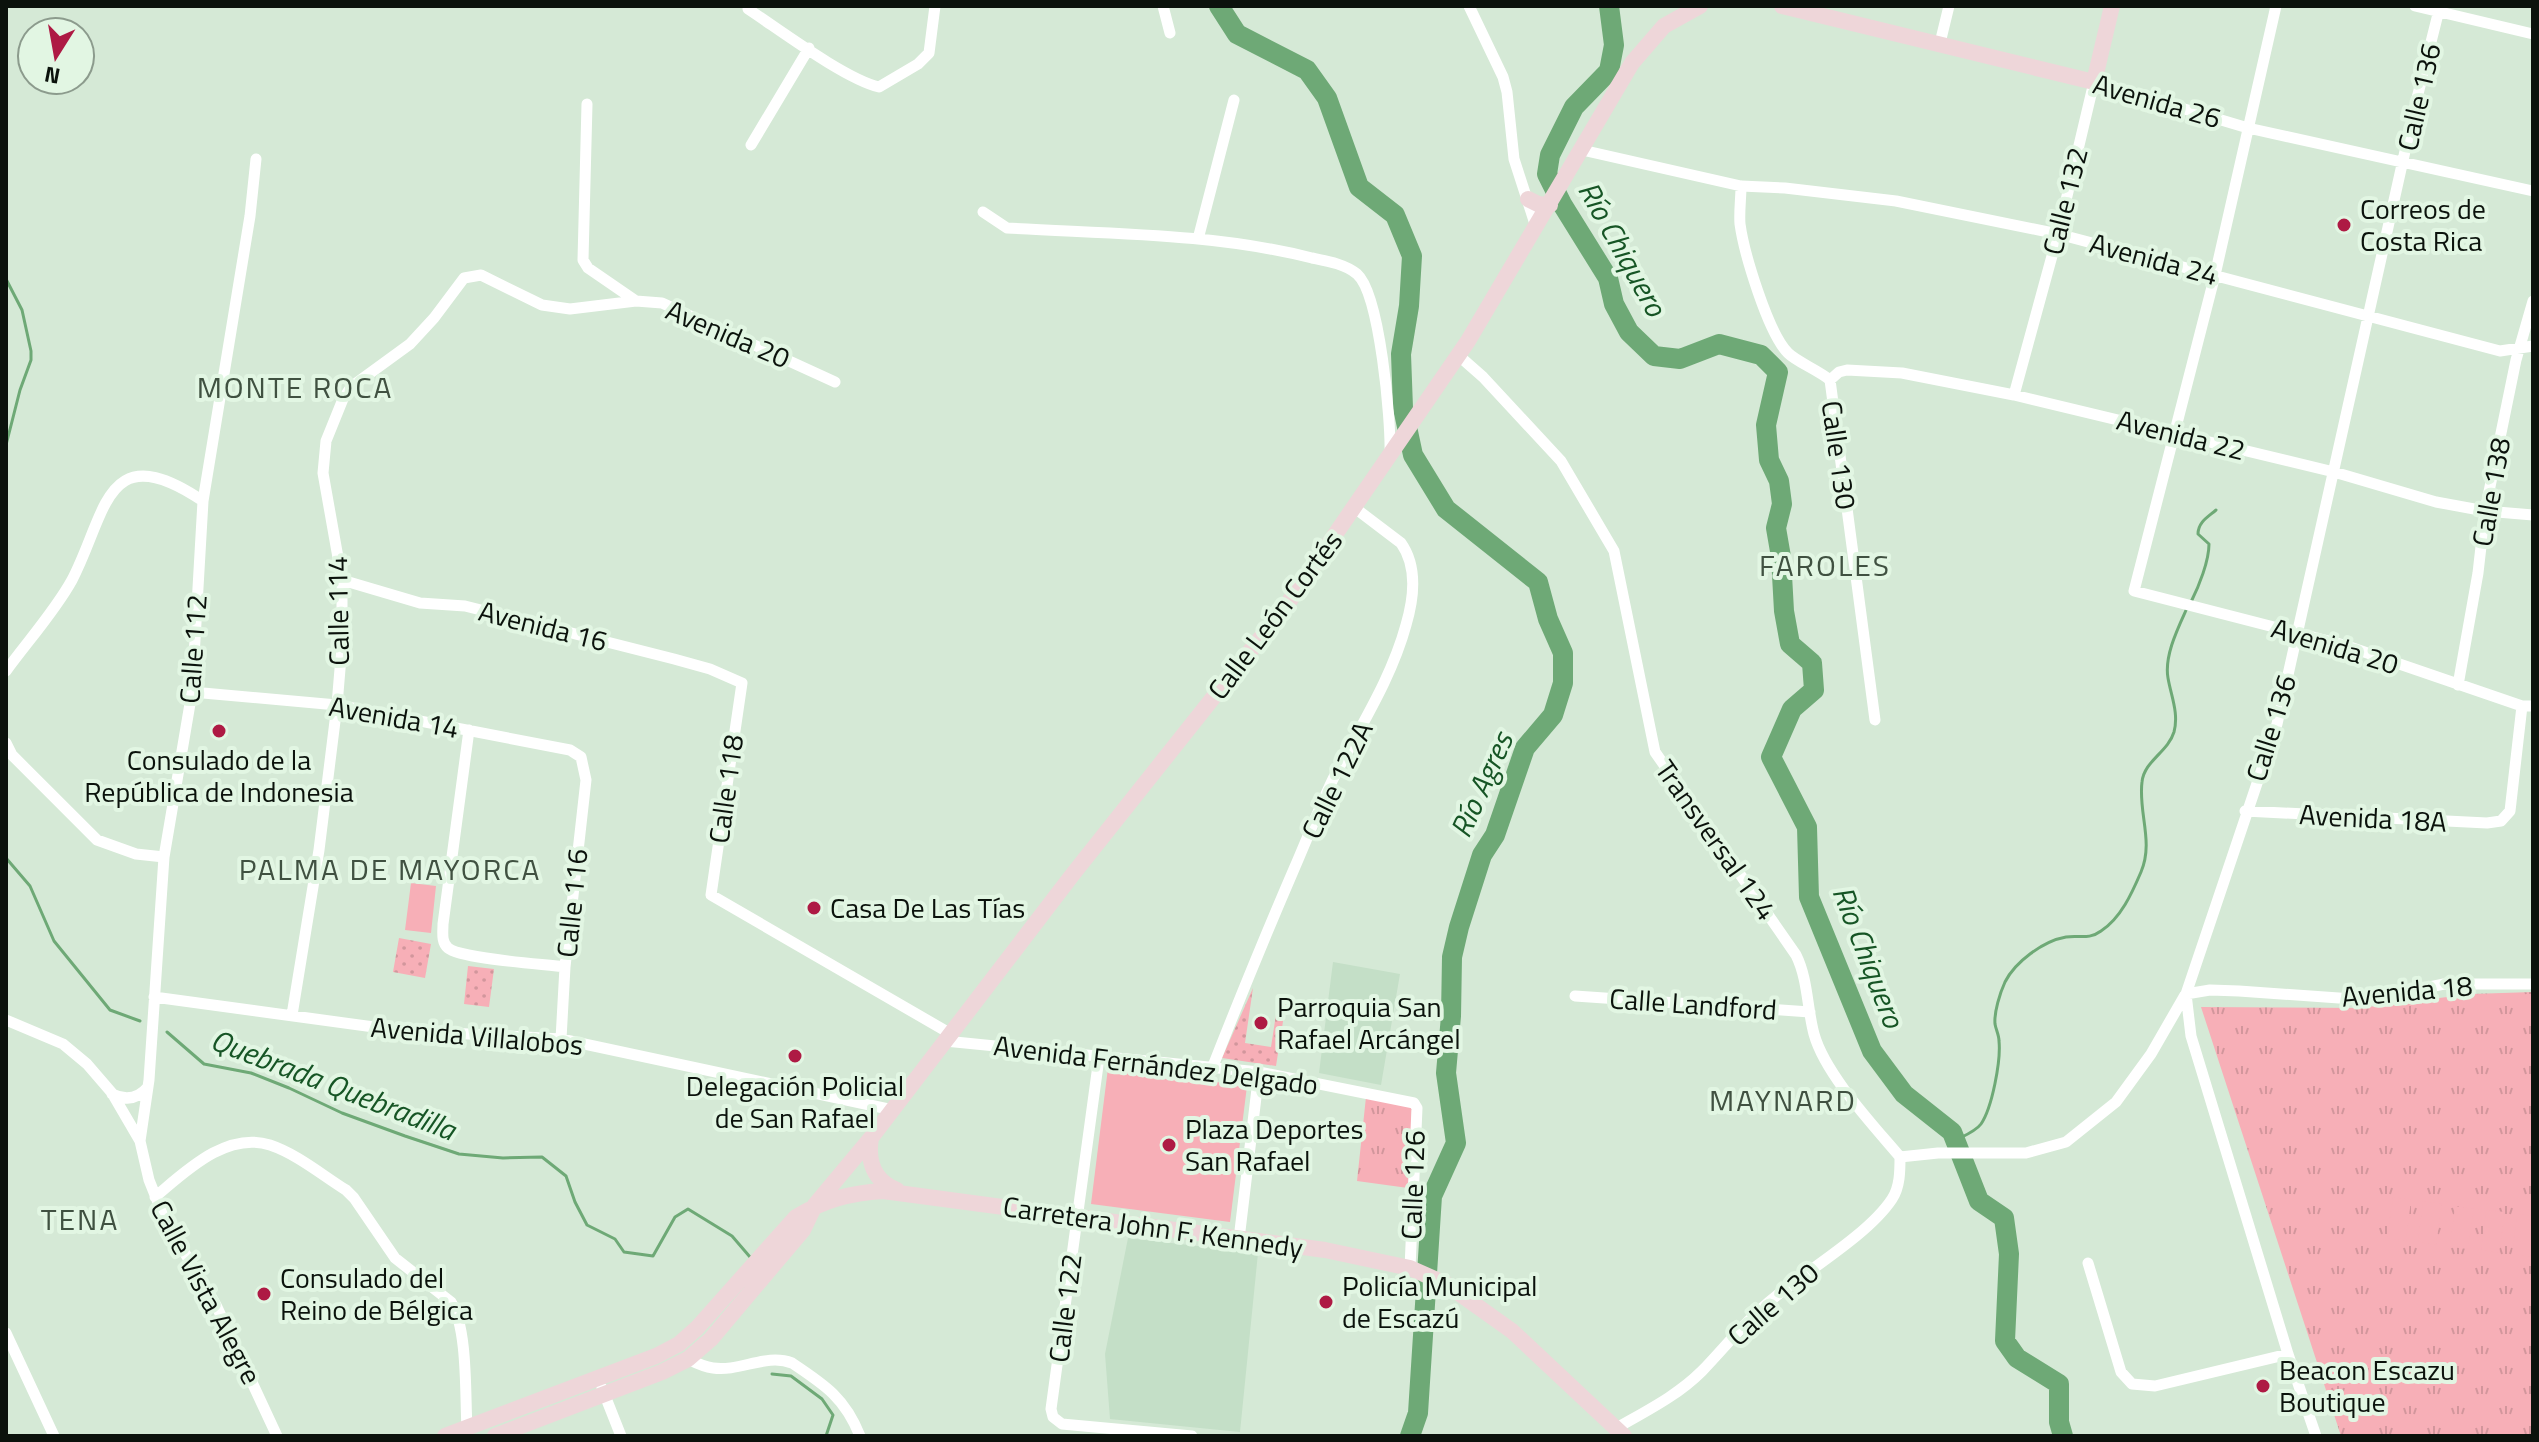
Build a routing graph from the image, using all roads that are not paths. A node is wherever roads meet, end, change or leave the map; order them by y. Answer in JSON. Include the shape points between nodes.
{"nodes":[{"id":1,"x":935,"y":6,"type":"edge"},
{"id":2,"x":1163,"y":6,"type":"edge"},
{"id":3,"x":1469,"y":6,"type":"edge"},
{"id":4,"x":1782,"y":6,"type":"edge"},
{"id":5,"x":1949,"y":6,"type":"edge"},
{"id":6,"x":2112,"y":6,"type":"edge"},
{"id":7,"x":2276,"y":6,"type":"edge"},
{"id":8,"x":2415,"y":6,"type":"edge"},
{"id":9,"x":1698,"y":7,"type":"edge"},
{"id":10,"x":748,"y":9,"type":"dead end"},
{"id":11,"x":2440,"y":9,"type":"edge"},
{"id":12,"x":1170,"y":33,"type":"dead end"},
{"id":13,"x":2533,"y":34,"type":"edge"},
{"id":14,"x":1940,"y":43,"type":"junction"},
{"id":15,"x":809,"y":48,"type":"junction"},
{"id":16,"x":2094,"y":82,"type":"junction"},
{"id":17,"x":1234,"y":100,"type":"dead end"},
{"id":18,"x":587,"y":104,"type":"dead end"},
{"id":19,"x":2248,"y":128,"type":"junction"},
{"id":20,"x":751,"y":145,"type":"dead end"},
{"id":21,"x":1582,"y":150,"type":"junction"},
{"id":22,"x":256,"y":159,"type":"dead end"},
{"id":23,"x":2404,"y":163,"type":"junction"},
{"id":24,"x":1741,"y":186,"type":"junction"},
{"id":25,"x":2533,"y":191,"type":"edge"},
{"id":26,"x":1528,"y":199,"type":"junction"},
{"id":27,"x":1552,"y":203,"type":"junction"},
{"id":28,"x":983,"y":212,"type":"dead end"},
{"id":29,"x":1537,"y":227,"type":"junction"},
{"id":30,"x":2058,"y":234,"type":"junction"},
{"id":31,"x":1198,"y":239,"type":"junction"},
{"id":32,"x":481,"y":275,"type":"joint"},
{"id":33,"x":2215,"y":275,"type":"junction"},
{"id":34,"x":636,"y":301,"type":"junction"},
{"id":35,"x":2533,"y":301,"type":"edge"},
{"id":36,"x":2369,"y":316,"type":"junction"},
{"id":37,"x":2533,"y":346,"type":"edge"},
{"id":38,"x":2520,"y":348,"type":"junction"},
{"id":39,"x":1458,"y":355,"type":"junction"},
{"id":40,"x":1830,"y":380,"type":"junction"},
{"id":41,"x":835,"y":382,"type":"dead end"},
{"id":42,"x":2014,"y":395,"type":"junction"},
{"id":43,"x":2174,"y":433,"type":"junction"},
{"id":44,"x":1395,"y":450,"type":"junction"},
{"id":45,"x":2334,"y":472,"type":"junction"},
{"id":46,"x":203,"y":501,"type":"junction"},
{"id":47,"x":1355,"y":508,"type":"junction"},
{"id":48,"x":2485,"y":511,"type":"junction"},
{"id":49,"x":2533,"y":515,"type":"edge"},
{"id":50,"x":342,"y":580,"type":"junction"},
{"id":51,"x":2295,"y":632,"type":"junction"},
{"id":52,"x":6,"y":671,"type":"edge"},
{"id":53,"x":742,"y":683,"type":"joint"},
{"id":54,"x":2458,"y":685,"type":"junction"},
{"id":55,"x":192,"y":692,"type":"junction"},
{"id":56,"x":337,"y":705,"type":"junction"},
{"id":57,"x":2528,"y":706,"type":"edge"},
{"id":58,"x":1875,"y":720,"type":"dead end"},
{"id":59,"x":469,"y":730,"type":"junction"},
{"id":60,"x":6,"y":743,"type":"edge"},
{"id":61,"x":585,"y":768,"type":"joint"},
{"id":62,"x":2245,"y":811,"type":"junction"},
{"id":63,"x":164,"y":857,"type":"junction"},
{"id":64,"x":711,"y":895,"type":"joint"},
{"id":65,"x":565,"y":967,"type":"junction"},
{"id":66,"x":2533,"y":984,"type":"edge"},
{"id":67,"x":2186,"y":994,"type":"junction"},
{"id":68,"x":1575,"y":996,"type":"dead end"},
{"id":69,"x":154,"y":997,"type":"junction"},
{"id":70,"x":1810,"y":1012,"type":"junction"},
{"id":71,"x":292,"y":1015,"type":"junction"},
{"id":72,"x":6,"y":1020,"type":"edge"},
{"id":73,"x":2163,"y":1033,"type":"junction"},
{"id":74,"x":2191,"y":1036,"type":"junction"},
{"id":75,"x":948,"y":1038,"type":"junction"},
{"id":76,"x":561,"y":1039,"type":"junction"},
{"id":77,"x":1099,"y":1058,"type":"junction"},
{"id":78,"x":1213,"y":1066,"type":"junction"},
{"id":79,"x":1259,"y":1072,"type":"junction"},
{"id":80,"x":148,"y":1087,"type":"junction"},
{"id":81,"x":112,"y":1093,"type":"junction"},
{"id":82,"x":1414,"y":1103,"type":"joint"},
{"id":83,"x":893,"y":1110,"type":"junction"},
{"id":84,"x":871,"y":1138,"type":"junction"},
{"id":85,"x":140,"y":1141,"type":"junction"},
{"id":86,"x":1900,"y":1157,"type":"junction"},
{"id":87,"x":860,"y":1192,"type":"junction"},
{"id":88,"x":907,"y":1193,"type":"junction"},
{"id":89,"x":155,"y":1197,"type":"junction"},
{"id":90,"x":815,"y":1205,"type":"junction"},
{"id":91,"x":1076,"y":1218,"type":"junction"},
{"id":92,"x":807,"y":1226,"type":"junction"},
{"id":93,"x":1239,"y":1239,"type":"junction"},
{"id":94,"x":2088,"y":1263,"type":"dead end"},
{"id":95,"x":1415,"y":1271,"type":"junction"},
{"id":96,"x":6,"y":1333,"type":"edge"},
{"id":97,"x":2288,"y":1354,"type":"junction"},
{"id":98,"x":688,"y":1359,"type":"junction"},
{"id":99,"x":598,"y":1378,"type":"junction"},
{"id":100,"x":604,"y":1394,"type":"junction"},
{"id":101,"x":467,"y":1428,"type":"junction"},
{"id":102,"x":1620,"y":1432,"type":"edge"},
{"id":103,"x":1178,"y":1435,"type":"edge"},
{"id":104,"x":54,"y":1436,"type":"edge"},
{"id":105,"x":277,"y":1436,"type":"edge"},
{"id":106,"x":445,"y":1436,"type":"edge"},
{"id":107,"x":495,"y":1436,"type":"edge"},
{"id":108,"x":621,"y":1436,"type":"edge"},
{"id":109,"x":860,"y":1436,"type":"edge"},
{"id":110,"x":1192,"y":1436,"type":"edge"},
{"id":111,"x":2316,"y":1436,"type":"edge"}],
"edges":[{"from":1,"to":15,"type":"street","via":[[929,53],[879,87]]},
{"from":2,"to":12,"type":"street"},
{"from":3,"to":26,"type":"street","via":[[1503,77],[1514,159]]},
{"from":4,"to":14,"type":"main road","name":"Avenida 26"},
{"from":5,"to":14,"type":"street"},
{"from":6,"to":16,"type":"main road","name":"Calle 132"},
{"from":7,"to":19,"type":"street"},
{"from":8,"to":11,"type":"street"},
{"from":9,"to":21,"type":"main road","name":"Calle León Cortés","via":[[1648,42]]},
{"from":10,"to":15,"type":"street"},
{"from":11,"to":13,"type":"street"},
{"from":11,"to":23,"type":"street","name":"Calle 136"},
{"from":14,"to":16,"type":"main road","name":"Avenida 26"},
{"from":15,"to":20,"type":"street"},
{"from":16,"to":19,"type":"street","name":"Avenida 26"},
{"from":16,"to":30,"type":"street","name":"Calle 132"},
{"from":17,"to":31,"type":"street"},
{"from":18,"to":34,"type":"street","via":[[583,260]]},
{"from":19,"to":23,"type":"street","name":"Avenida 26"},
{"from":19,"to":33,"type":"street"},
{"from":21,"to":24,"type":"street","name":"Avenida 24"},
{"from":21,"to":27,"type":"main road","name":"Calle León Cortés"},
{"from":22,"to":46,"type":"street","name":"Calle 112"},
{"from":23,"to":25,"type":"street","name":"Avenida 26"},
{"from":23,"to":36,"type":"street","name":"Calle 136"},
{"from":24,"to":30,"type":"street","name":"Avenida 24","via":[[1896,201]]},
{"from":24,"to":40,"type":"street","via":[[1740,223],[1775,336],[1789,355]]},
{"from":26,"to":27,"type":"main road"},
{"from":26,"to":29,"type":"street"},
{"from":27,"to":29,"type":"main road","name":"Calle León Cortés"},
{"from":28,"to":31,"type":"street","via":[[1007,228]]},
{"from":29,"to":39,"type":"main road","name":"Calle León Cortés"},
{"from":30,"to":33,"type":"street","name":"Avenida 24"},
{"from":30,"to":42,"type":"street","name":"Calle 132"},
{"from":31,"to":44,"type":"street","via":[[1270,247],[1342,265],[1358,275],[1374,314]]},
{"from":32,"to":34,"type":"street","name":"Avenida 20","via":[[542,305],[570,309]]},
{"from":32,"to":50,"type":"street","name":"Calle 114","via":[[464,278],[410,344],[351,387],[343,399],[326,441],[323,473]]},
{"from":33,"to":36,"type":"street","name":"Avenida 24"},
{"from":33,"to":43,"type":"street"},
{"from":34,"to":41,"type":"street","name":"Avenida 20","via":[[662,303]]},
{"from":35,"to":38,"type":"street","name":"Calle 138"},
{"from":36,"to":38,"type":"street","name":"Avenida 24","via":[[2500,351]]},
{"from":36,"to":45,"type":"street","name":"Calle 136"},
{"from":37,"to":38,"type":"street","name":"Avenida 24"},
{"from":38,"to":48,"type":"street","name":"Calle 138"},
{"from":39,"to":44,"type":"main road","name":"Calle León Cortés"},
{"from":39,"to":70,"type":"street","name":"Transversal 124","via":[[1561,461],[1614,551],[1655,752],[1796,955]]},
{"from":40,"to":42,"type":"street","name":"Avenida 22","via":[[1847,370],[1882,371]]},
{"from":40,"to":58,"type":"street","name":"Calle 130"},
{"from":42,"to":43,"type":"street","name":"Avenida 22"},
{"from":43,"to":45,"type":"street","name":"Avenida 22"},
{"from":43,"to":51,"type":"street","name":"Avenida 20","via":[[2134,591]]},
{"from":44,"to":47,"type":"main road","name":"Calle León Cortés"},
{"from":45,"to":48,"type":"street","name":"Avenida 22"},
{"from":45,"to":51,"type":"street","name":"Calle 136"},
{"from":46,"to":52,"type":"street","via":[[156,476],[127,480],[112,492],[69,585]]},
{"from":46,"to":55,"type":"street","name":"Calle 112"},
{"from":47,"to":75,"type":"main road","name":"Calle León Cortés","via":[[1286,606]]},
{"from":47,"to":78,"type":"street","name":"Calle 122A","via":[[1406,550],[1413,578],[1406,627],[1381,690],[1333,780]]},
{"from":48,"to":49,"type":"street","name":"Avenida 22"},
{"from":48,"to":54,"type":"street","name":"Calle 138"},
{"from":50,"to":53,"type":"street","name":"Avenida 16","via":[[420,603],[465,606],[658,655]]},
{"from":50,"to":56,"type":"street","name":"Calle 114"},
{"from":51,"to":54,"type":"street","name":"Avenida 20"},
{"from":51,"to":62,"type":"street","name":"Calle 136","via":[[2277,724]]},
{"from":53,"to":64,"type":"street","name":"Calle 118"},
{"from":54,"to":57,"type":"street","name":"Avenida 20"},
{"from":55,"to":56,"type":"street","name":"Avenida 14"},
{"from":55,"to":63,"type":"street","name":"Calle 112"},
{"from":56,"to":59,"type":"street","name":"Avenida 14"},
{"from":56,"to":71,"type":"street","name":"Calle 114"},
{"from":57,"to":62,"type":"street","name":"Avenida 18A","via":[[2510,811],[2501,821]]},
{"from":59,"to":61,"type":"street","name":"Avenida 14","via":[[570,750]]},
{"from":59,"to":65,"type":"street","via":[[443,942],[449,950],[466,955]]},
{"from":60,"to":63,"type":"street","via":[[97,840]]},
{"from":61,"to":65,"type":"street","name":"Calle 116"},
{"from":62,"to":67,"type":"street","name":"Calle 136"},
{"from":63,"to":69,"type":"street","name":"Calle 112"},
{"from":64,"to":75,"type":"street","name":"Avenida Fernández Delgado"},
{"from":65,"to":76,"type":"street","name":"Calle 116"},
{"from":66,"to":67,"type":"street","name":"Avenida 18","via":[[2444,984],[2367,1000],[2210,990]]},
{"from":67,"to":73,"type":"street"},
{"from":67,"to":74,"type":"street","name":"Calle 136"},
{"from":68,"to":70,"type":"street","name":"Calle Landford"},
{"from":69,"to":71,"type":"street","name":"Avenida Villalobos"},
{"from":69,"to":80,"type":"street","name":"Calle 112"},
{"from":70,"to":86,"type":"street","name":"Transversal 124","via":[[1822,1055]]},
{"from":71,"to":76,"type":"street","name":"Avenida Villalobos","via":[[396,1030]]},
{"from":72,"to":81,"type":"street","name":"Calle Vista Alegre","via":[[63,1044]]},
{"from":73,"to":74,"type":"street"},
{"from":73,"to":86,"type":"street","via":[[2116,1102],[2066,1142],[2026,1153]]},
{"from":74,"to":97,"type":"street","name":"Calle 136"},
{"from":75,"to":77,"type":"street","name":"Avenida Fernández Delgado"},
{"from":75,"to":83,"type":"main road","name":"Calle León Cortés"},
{"from":76,"to":83,"type":"street","name":"Avenida Villalobos"},
{"from":77,"to":78,"type":"street","name":"Avenida Fernández Delgado"},
{"from":77,"to":91,"type":"street","name":"Calle 122"},
{"from":78,"to":79,"type":"street","name":"Avenida Fernández Delgado"},
{"from":79,"to":82,"type":"street","name":"Avenida Fernández Delgado"},
{"from":79,"to":93,"type":"street"},
{"from":80,"to":81,"type":"street","via":[[127,1099]]},
{"from":80,"to":85,"type":"street","name":"Calle 112"},
{"from":81,"to":85,"type":"street","name":"Calle Vista Alegre"},
{"from":82,"to":95,"type":"street","name":"Calle 126"},
{"from":83,"to":84,"type":"main road","name":"Calle León Cortés"},
{"from":84,"to":88,"type":"main road","via":[[868,1153],[880,1180]]},
{"from":84,"to":90,"type":"main road","name":"Calle León Cortés"},
{"from":85,"to":89,"type":"street","name":"Calle Vista Alegre"},
{"from":86,"to":102,"type":"street","name":"Calle 130","via":[[1894,1197],[1871,1223],[1774,1297],[1668,1400]]},
{"from":87,"to":88,"type":"main road","name":"Carretera John F. Kennedy"},
{"from":87,"to":90,"type":"main road","name":"Carretera John F. Kennedy"},
{"from":87,"to":92,"type":"main road"},
{"from":88,"to":91,"type":"main road","name":"Carretera John F. Kennedy"},
{"from":89,"to":101,"type":"street","via":[[198,1162],[248,1143],[270,1145],[346,1190],[386,1248],[456,1311]]},
{"from":89,"to":105,"type":"street","name":"Calle Vista Alegre","via":[[216,1305]]},
{"from":90,"to":92,"type":"main road","name":"Calle León Cortés"},
{"from":90,"to":99,"type":"main road","name":"Calle León Cortés","via":[[796,1217],[679,1344]]},
{"from":91,"to":93,"type":"main road","name":"Carretera John F. Kennedy"},
{"from":91,"to":103,"type":"street","name":"Calle 122","via":[[1053,1417],[1062,1424]]},
{"from":92,"to":98,"type":"main road","name":"Calle León Cortés","via":[[721,1329]]},
{"from":93,"to":95,"type":"main road","name":"Carretera John F. Kennedy","via":[[1364,1257]]},
{"from":94,"to":97,"type":"street","via":[[2121,1372],[2132,1384],[2155,1386]]},
{"from":95,"to":102,"type":"main road","name":"Carretera John F. Kennedy","via":[[1446,1284],[1512,1331]]},
{"from":96,"to":104,"type":"street"},
{"from":97,"to":111,"type":"street","name":"Calle 136"},
{"from":98,"to":100,"type":"main road","name":"Calle León Cortés"},
{"from":98,"to":109,"type":"street","via":[[714,1368],[792,1363],[838,1395]]},
{"from":99,"to":100,"type":"street"},
{"from":99,"to":101,"type":"main road","name":"Calle León Cortés"},
{"from":100,"to":107,"type":"main road","name":"Calle León Cortés"},
{"from":100,"to":108,"type":"street"},
{"from":101,"to":106,"type":"main road","name":"Calle León Cortés"},
{"from":103,"to":110,"type":"street"}]}
